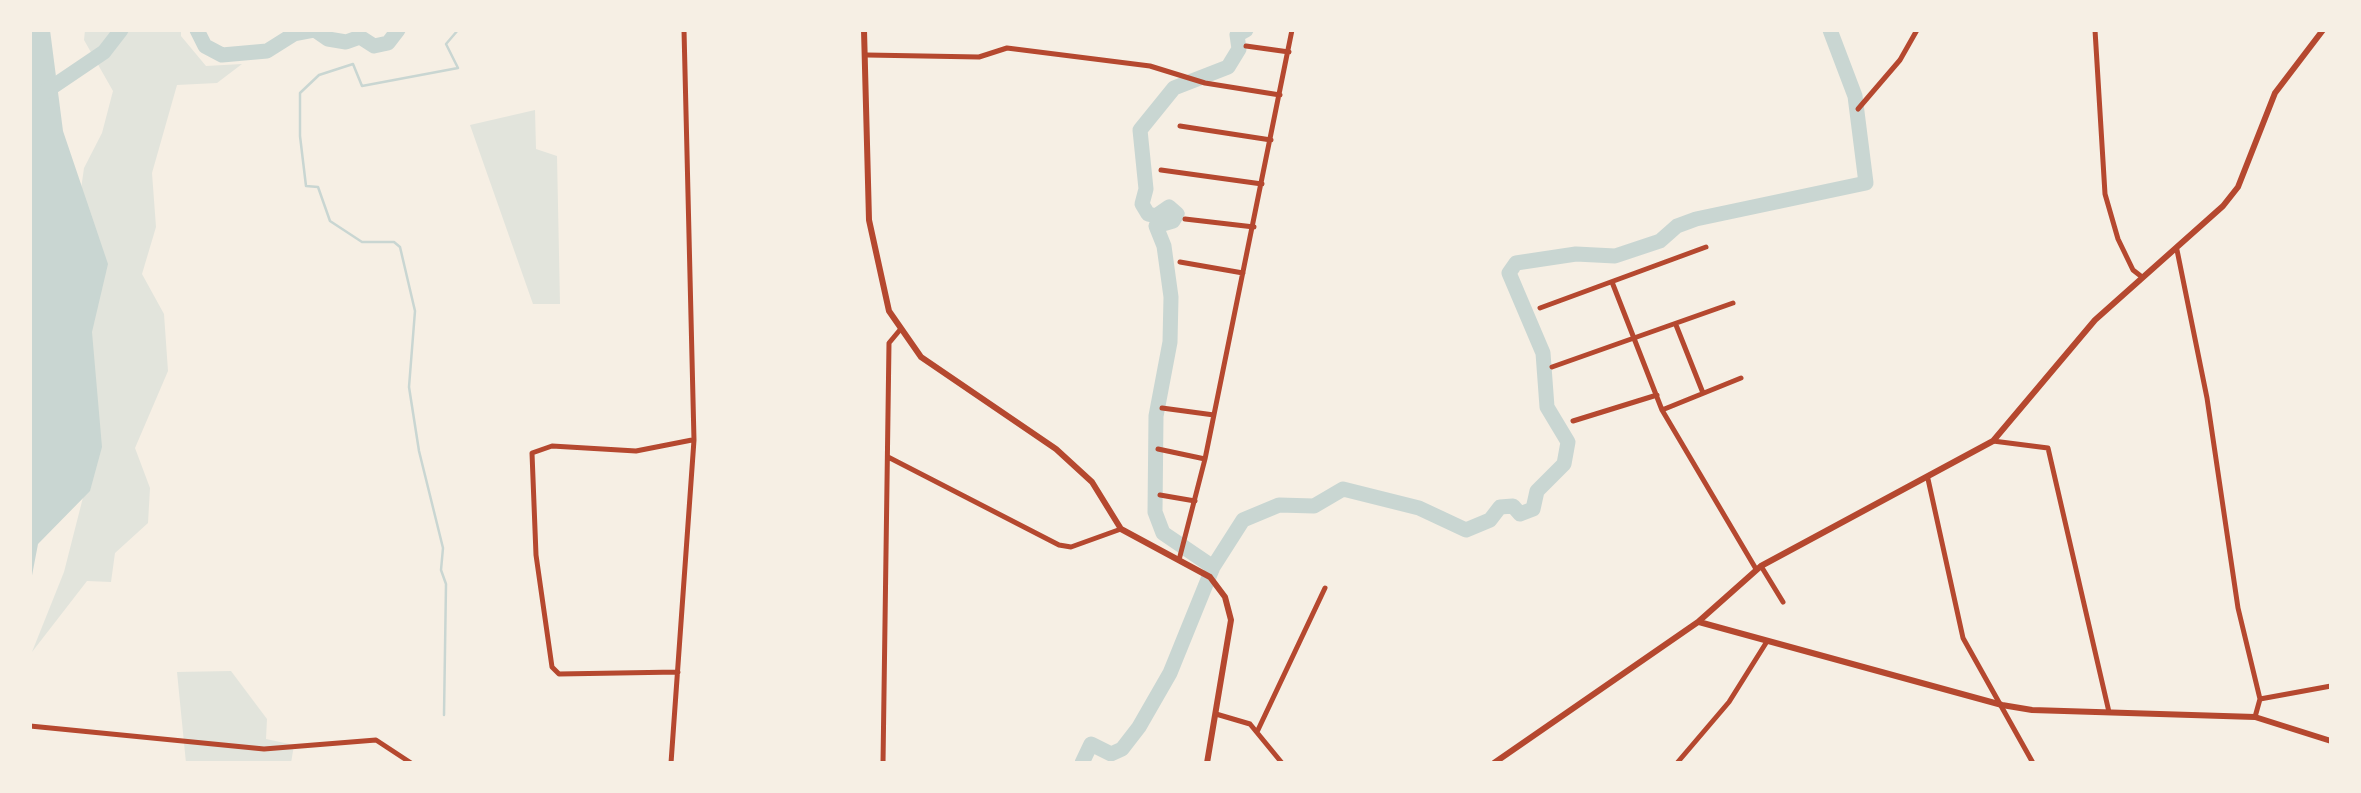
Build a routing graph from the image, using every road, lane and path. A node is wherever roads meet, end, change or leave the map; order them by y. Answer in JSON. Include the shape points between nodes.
{"nodes":[{"id":1,"x":684,"y":30,"type":"edge"},
{"id":2,"x":864,"y":30,"type":"edge"},
{"id":3,"x":1292,"y":30,"type":"edge"},
{"id":4,"x":1917,"y":30,"type":"edge"},
{"id":5,"x":2095,"y":30,"type":"edge"},
{"id":6,"x":2324,"y":30,"type":"edge"},
{"id":7,"x":1246,"y":46,"type":"dead end"},
{"id":8,"x":1289,"y":52,"type":"junction"},
{"id":9,"x":867,"y":55,"type":"junction"},
{"id":10,"x":1280,"y":95,"type":"junction"},
{"id":11,"x":1858,"y":109,"type":"dead end"},
{"id":12,"x":1180,"y":126,"type":"dead end"},
{"id":13,"x":1271,"y":140,"type":"junction"},
{"id":14,"x":1161,"y":170,"type":"dead end"},
{"id":15,"x":1262,"y":184,"type":"junction"},
{"id":16,"x":1184,"y":219,"type":"dead end"},
{"id":17,"x":1254,"y":227,"type":"junction"},
{"id":18,"x":1706,"y":247,"type":"dead end"},
{"id":19,"x":2177,"y":250,"type":"junction"},
{"id":20,"x":1180,"y":262,"type":"dead end"},
{"id":21,"x":1243,"y":273,"type":"junction"},
{"id":22,"x":2142,"y":277,"type":"junction"},
{"id":23,"x":1612,"y":282,"type":"junction"},
{"id":24,"x":1733,"y":303,"type":"dead end"},
{"id":25,"x":1540,"y":308,"type":"dead end"},
{"id":26,"x":1676,"y":325,"type":"junction"},
{"id":27,"x":899,"y":331,"type":"junction"},
{"id":28,"x":1635,"y":340,"type":"junction"},
{"id":29,"x":1552,"y":367,"type":"dead end"},
{"id":30,"x":1741,"y":378,"type":"dead end"},
{"id":31,"x":1704,"y":393,"type":"junction"},
{"id":32,"x":1657,"y":394,"type":"junction"},
{"id":33,"x":1162,"y":408,"type":"dead end"},
{"id":34,"x":1662,"y":410,"type":"junction"},
{"id":35,"x":1214,"y":415,"type":"junction"},
{"id":36,"x":1573,"y":421,"type":"dead end"},
{"id":37,"x":694,"y":440,"type":"junction"},
{"id":38,"x":1993,"y":441,"type":"junction"},
{"id":39,"x":1158,"y":449,"type":"dead end"},
{"id":40,"x":888,"y":456,"type":"junction"},
{"id":41,"x":1205,"y":459,"type":"junction"},
{"id":42,"x":1928,"y":479,"type":"junction"},
{"id":43,"x":1160,"y":495,"type":"dead end"},
{"id":44,"x":1195,"y":501,"type":"junction"},
{"id":45,"x":1122,"y":530,"type":"junction"},
{"id":46,"x":1178,"y":563,"type":"junction"},
{"id":47,"x":1758,"y":568,"type":"junction"},
{"id":48,"x":1325,"y":588,"type":"dead end"},
{"id":49,"x":1783,"y":602,"type":"dead end"},
{"id":50,"x":1698,"y":622,"type":"junction"},
{"id":51,"x":1766,"y":643,"type":"junction"},
{"id":52,"x":678,"y":672,"type":"junction"},
{"id":53,"x":2331,"y":686,"type":"edge"},
{"id":54,"x":2260,"y":699,"type":"junction"},
{"id":55,"x":2002,"y":705,"type":"junction"},
{"id":56,"x":2109,"y":712,"type":"junction"},
{"id":57,"x":1216,"y":714,"type":"junction"},
{"id":58,"x":2254,"y":717,"type":"junction"},
{"id":59,"x":30,"y":726,"type":"edge"},
{"id":60,"x":1257,"y":732,"type":"junction"},
{"id":61,"x":2331,"y":741,"type":"edge"},
{"id":62,"x":411,"y":763,"type":"edge"},
{"id":63,"x":671,"y":763,"type":"edge"},
{"id":64,"x":882,"y":763,"type":"edge"},
{"id":65,"x":1206,"y":763,"type":"edge"},
{"id":66,"x":1282,"y":763,"type":"edge"},
{"id":67,"x":1494,"y":763,"type":"edge"},
{"id":68,"x":1677,"y":763,"type":"edge"},
{"id":69,"x":2033,"y":763,"type":"edge"}],
"edges":[{"from":1,"to":37,"type":"street"},
{"from":2,"to":9,"type":"street"},
{"from":3,"to":8,"type":"street"},
{"from":4,"to":11,"type":"street"},
{"from":5,"to":22,"type":"street","via":[[2105,194],[2118,239]]},
{"from":6,"to":19,"type":"street","via":[[2275,93],[2238,186]]},
{"from":7,"to":8,"type":"street"},
{"from":8,"to":10,"type":"street"},
{"from":9,"to":10,"type":"street","via":[[979,57],[1007,48],[1150,66]]},
{"from":9,"to":27,"type":"street","via":[[869,220]]},
{"from":10,"to":13,"type":"street"},
{"from":12,"to":13,"type":"street"},
{"from":13,"to":15,"type":"street"},
{"from":14,"to":15,"type":"street"},
{"from":15,"to":17,"type":"street"},
{"from":16,"to":17,"type":"street"},
{"from":17,"to":21,"type":"street"},
{"from":18,"to":23,"type":"street"},
{"from":19,"to":22,"type":"street"},
{"from":19,"to":54,"type":"street","via":[[2238,608]]},
{"from":20,"to":21,"type":"street"},
{"from":21,"to":35,"type":"street"},
{"from":22,"to":38,"type":"street","via":[[2085,331]]},
{"from":23,"to":25,"type":"street"},
{"from":23,"to":28,"type":"street"},
{"from":24,"to":26,"type":"street"},
{"from":26,"to":28,"type":"street"},
{"from":26,"to":31,"type":"street"},
{"from":27,"to":40,"type":"street","via":[[890,343]]},
{"from":27,"to":45,"type":"street","via":[[921,357],[1056,449],[1092,482]]},
{"from":28,"to":29,"type":"street"},
{"from":28,"to":32,"type":"street"},
{"from":30,"to":31,"type":"street"},
{"from":31,"to":34,"type":"street"},
{"from":32,"to":34,"type":"street"},
{"from":32,"to":36,"type":"street"},
{"from":33,"to":35,"type":"street"},
{"from":34,"to":47,"type":"street"},
{"from":35,"to":41,"type":"street"},
{"from":37,"to":52,"type":"street"},
{"from":37,"to":52,"type":"street","via":[[636,451],[552,446],[532,454],[536,555],[552,667],[559,674]]},
{"from":38,"to":42,"type":"street"},
{"from":38,"to":56,"type":"street","via":[[2048,448]]},
{"from":39,"to":41,"type":"street"},
{"from":40,"to":45,"type":"street","via":[[1059,545]]},
{"from":40,"to":64,"type":"street"},
{"from":41,"to":44,"type":"street"},
{"from":42,"to":47,"type":"street"},
{"from":42,"to":55,"type":"street","via":[[1963,638]]},
{"from":43,"to":44,"type":"street"},
{"from":44,"to":46,"type":"street"},
{"from":45,"to":46,"type":"street"},
{"from":46,"to":57,"type":"street","via":[[1210,577],[1229,609]]},
{"from":47,"to":49,"type":"street"},
{"from":47,"to":50,"type":"street"},
{"from":48,"to":60,"type":"street"},
{"from":50,"to":51,"type":"street"},
{"from":50,"to":67,"type":"street"},
{"from":51,"to":55,"type":"street"},
{"from":51,"to":68,"type":"street","via":[[1729,702]]},
{"from":52,"to":63,"type":"street"},
{"from":53,"to":54,"type":"street"},
{"from":54,"to":58,"type":"street"},
{"from":55,"to":56,"type":"street"},
{"from":55,"to":69,"type":"street"},
{"from":56,"to":58,"type":"street"},
{"from":57,"to":60,"type":"street"},
{"from":57,"to":65,"type":"street"},
{"from":58,"to":61,"type":"street"},
{"from":59,"to":62,"type":"street","via":[[264,750],[376,740]]},
{"from":60,"to":66,"type":"street"}]}
